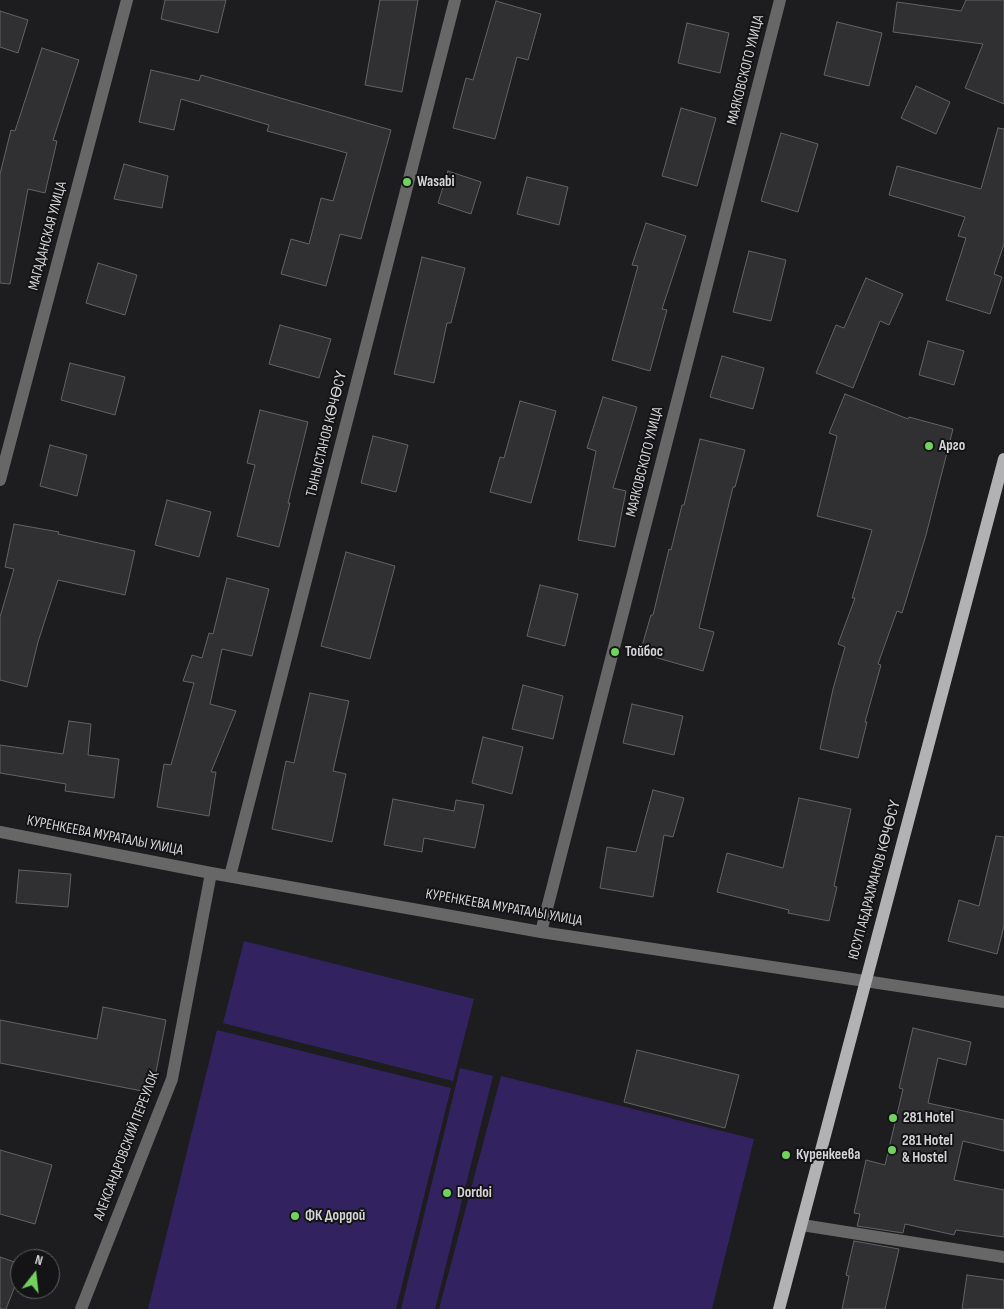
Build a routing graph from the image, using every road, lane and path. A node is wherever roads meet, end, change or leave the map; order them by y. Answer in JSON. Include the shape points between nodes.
{"nodes":[{"id":1,"x":127,"y":0,"type":"edge"},
{"id":2,"x":455,"y":0,"type":"edge"},
{"id":3,"x":780,"y":0,"type":"edge"},
{"id":4,"x":1004,"y":459,"type":"edge"},
{"id":5,"x":0,"y":480,"type":"edge"},
{"id":6,"x":0,"y":832,"type":"edge"},
{"id":7,"x":211,"y":873,"type":"junction"},
{"id":8,"x":230,"y":876,"type":"junction"},
{"id":9,"x":541,"y":932,"type":"junction"},
{"id":10,"x":866,"y":981,"type":"junction"},
{"id":11,"x":1004,"y":1002,"type":"edge"},
{"id":12,"x":802,"y":1224,"type":"junction"},
{"id":13,"x":1004,"y":1257,"type":"edge"},
{"id":14,"x":81,"y":1309,"type":"edge"},
{"id":15,"x":779,"y":1309,"type":"edge"}],
"edges":[{"from":1,"to":5,"type":"street","name":"МАГАДАНСКАЯ УЛИЦА"},
{"from":2,"to":8,"type":"street","name":"ТЫНЫСТАНОВ КӨЧӨСҮ"},
{"from":3,"to":9,"type":"street","name":"МАЯКОВСКОГО УЛИЦА"},
{"from":4,"to":10,"type":"main road","name":"ЮСУП АБДРАХМАНОВ КӨЧӨСҮ"},
{"from":6,"to":7,"type":"street","name":"КУРЕНКЕЕВА МУРАТАЛЫ УЛИЦА"},
{"from":7,"to":8,"type":"street","name":"КУРЕНКЕЕВА МУРАТАЛЫ УЛИЦА"},
{"from":7,"to":14,"type":"street","name":"АЛЕКСАНДРОВСКИЙ ПЕРЕУЛОК","via":[[172,1079]]},
{"from":8,"to":9,"type":"street","name":"КУРЕНКЕЕВА МУРАТАЛЫ УЛИЦА"},
{"from":9,"to":10,"type":"street","name":"КУРЕНКЕЕВА МУРАТАЛЫ УЛИЦА"},
{"from":10,"to":11,"type":"street","name":"КУРЕНКЕЕВА МУРАТАЛЫ УЛИЦА"},
{"from":10,"to":12,"type":"main road","name":"ЮСУП АБДРАХМАНОВ КӨЧӨСҮ"},
{"from":12,"to":13,"type":"street"},
{"from":12,"to":15,"type":"main road","name":"ЮСУП АБДРАХМАНОВ КӨЧӨСҮ"}]}
